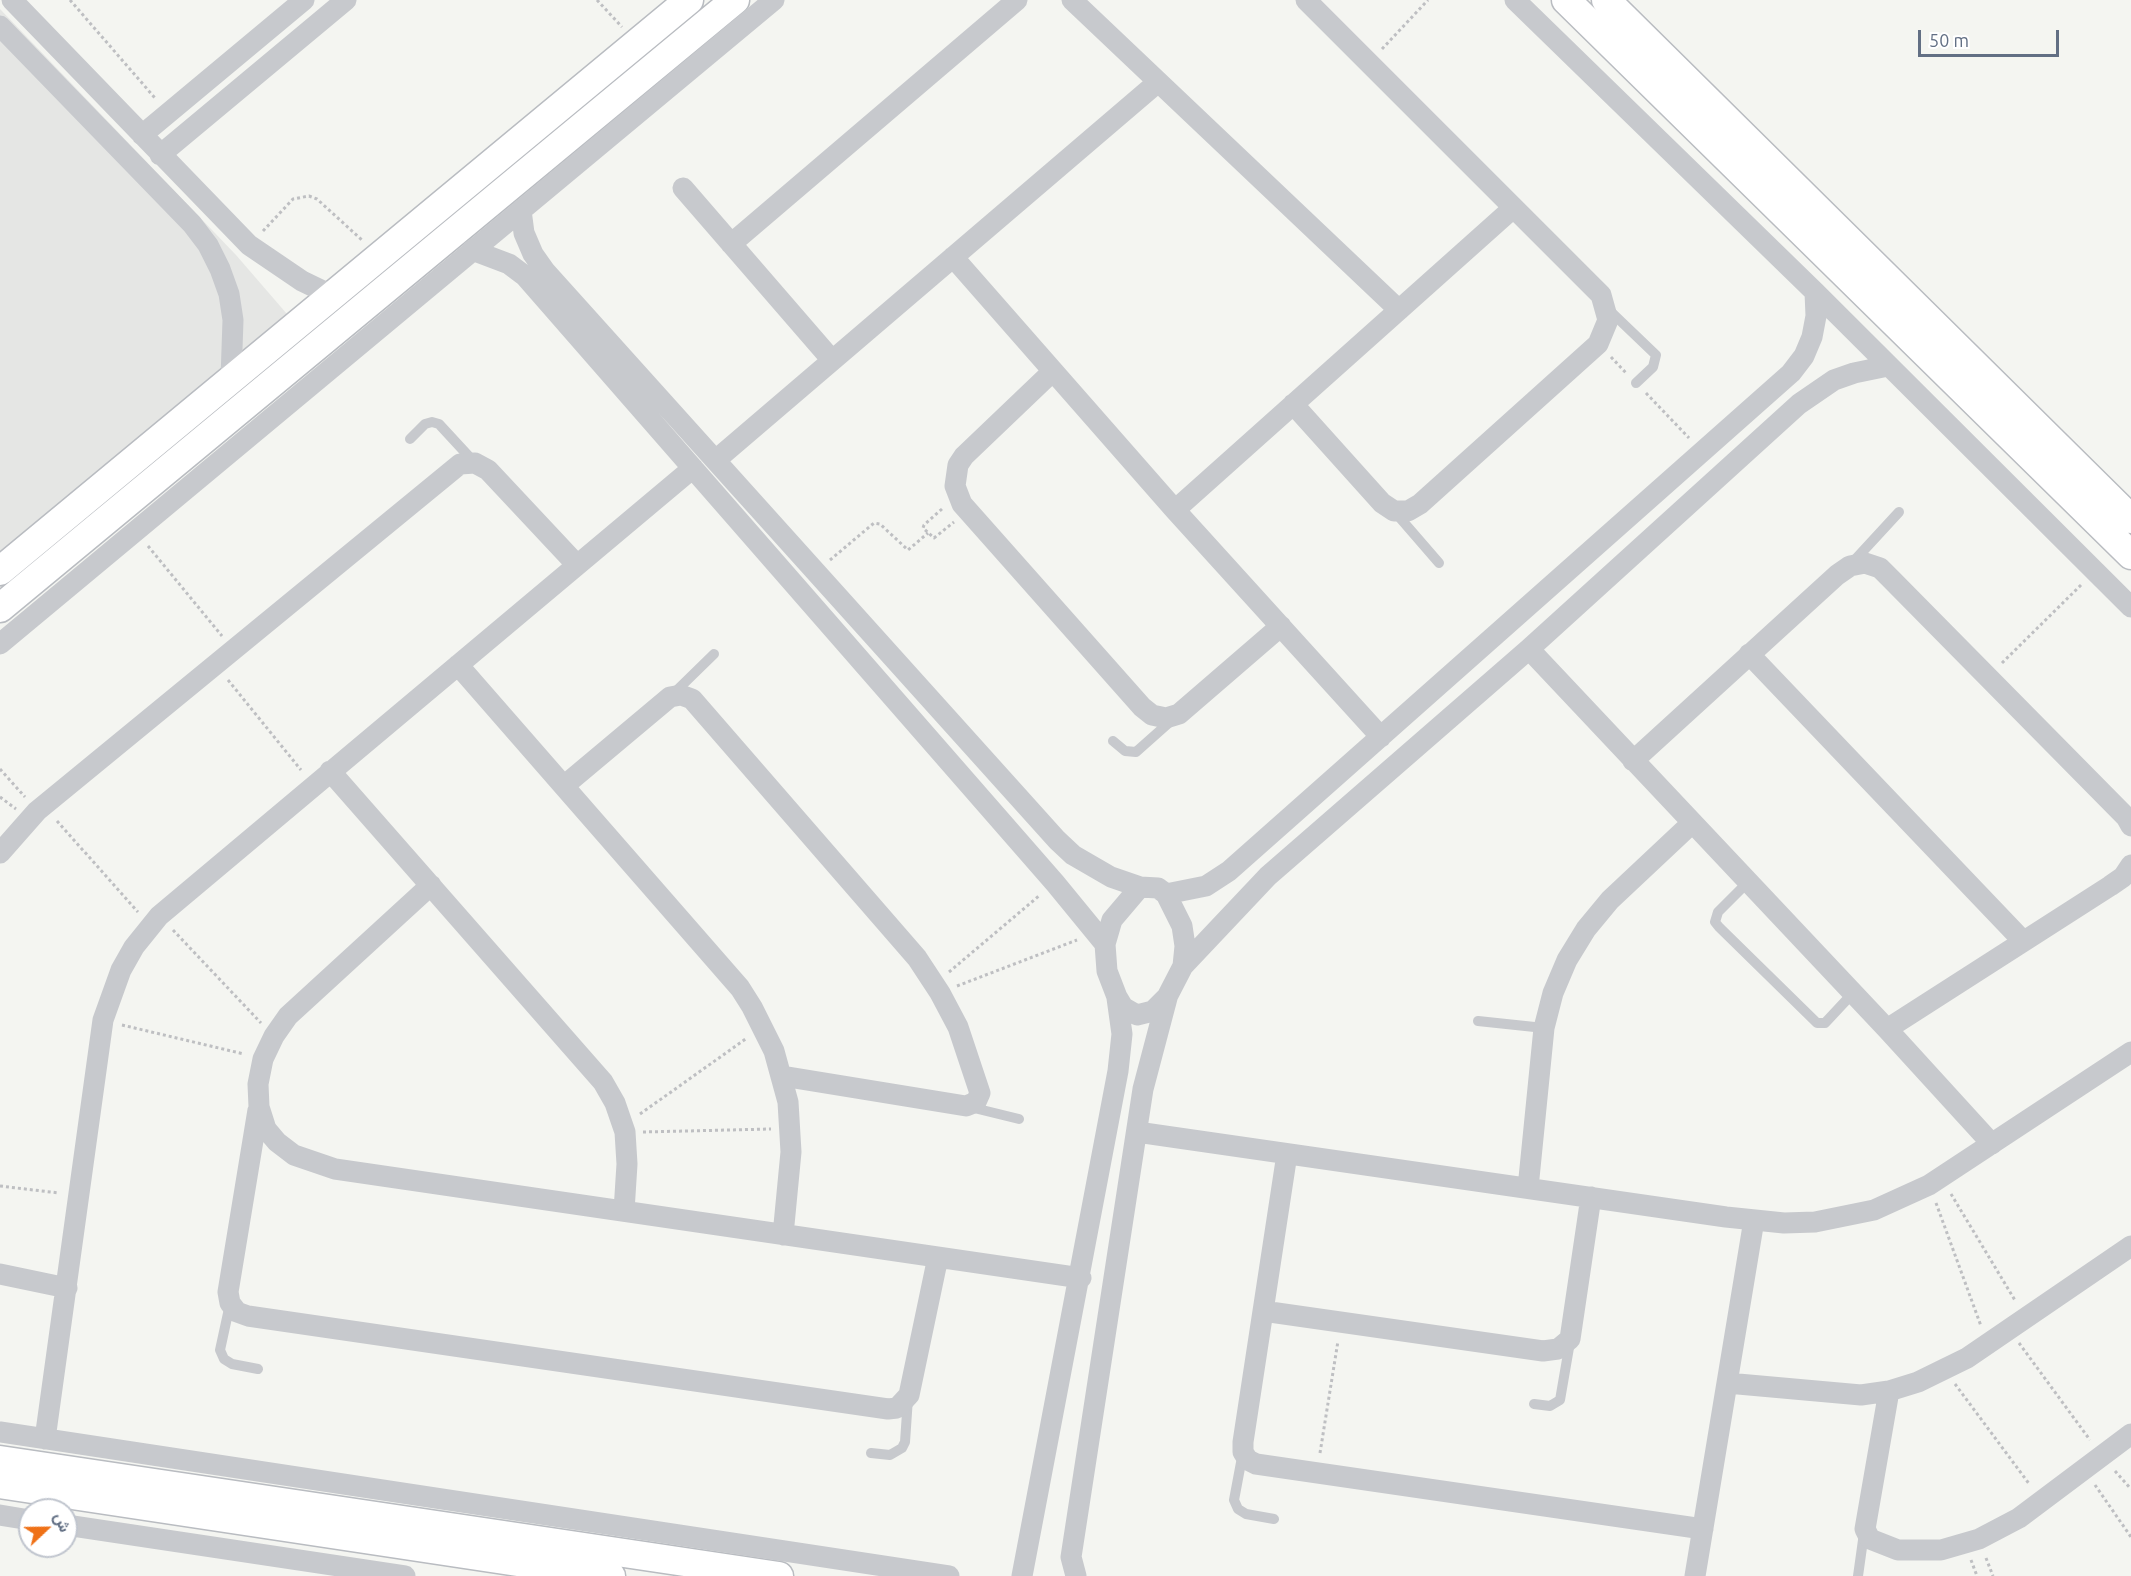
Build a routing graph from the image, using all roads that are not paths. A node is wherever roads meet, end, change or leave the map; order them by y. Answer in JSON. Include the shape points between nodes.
{"nodes":[{"id":1,"x":304,"y":0,"type":"edge"},
{"id":2,"x":346,"y":0,"type":"edge"},
{"id":3,"x":689,"y":0,"type":"edge"},
{"id":4,"x":735,"y":0,"type":"edge"},
{"id":5,"x":774,"y":0,"type":"edge"},
{"id":6,"x":1017,"y":0,"type":"edge"},
{"id":7,"x":1072,"y":0,"type":"edge"},
{"id":8,"x":1306,"y":0,"type":"edge"},
{"id":9,"x":1515,"y":0,"type":"edge"},
{"id":10,"x":1566,"y":0,"type":"edge"},
{"id":11,"x":1606,"y":0,"type":"edge"},
{"id":12,"x":23,"y":4,"type":"edge"},
{"id":13,"x":0,"y":26,"type":"edge"},
{"id":14,"x":1158,"y":82,"type":"junction"},
{"id":15,"x":142,"y":135,"type":"junction"},
{"id":16,"x":160,"y":155,"type":"junction"},
{"id":17,"x":683,"y":188,"type":"dead end"},
{"id":18,"x":1512,"y":209,"type":"junction"},
{"id":19,"x":521,"y":210,"type":"junction"},
{"id":20,"x":731,"y":244,"type":"junction"},
{"id":21,"x":472,"y":250,"type":"junction"},
{"id":22,"x":953,"y":257,"type":"junction"},
{"id":23,"x":1815,"y":292,"type":"junction"},
{"id":24,"x":331,"y":295,"type":"junction"},
{"id":25,"x":1606,"y":307,"type":"junction"},
{"id":26,"x":1399,"y":310,"type":"junction"},
{"id":27,"x":832,"y":360,"type":"junction"},
{"id":28,"x":1888,"y":366,"type":"junction"},
{"id":29,"x":1053,"y":371,"type":"junction"},
{"id":30,"x":231,"y":378,"type":"junction"},
{"id":31,"x":1636,"y":383,"type":"road end"},
{"id":32,"x":1293,"y":404,"type":"junction"},
{"id":33,"x":410,"y":439,"type":"dead end"},
{"id":34,"x":717,"y":459,"type":"junction"},
{"id":35,"x":475,"y":463,"type":"junction"},
{"id":36,"x":693,"y":468,"type":"junction"},
{"id":37,"x":1175,"y":510,"type":"junction"},
{"id":38,"x":1394,"y":511,"type":"junction"},
{"id":39,"x":1899,"y":512,"type":"dead end"},
{"id":40,"x":2131,"y":519,"type":"edge"},
{"id":41,"x":2131,"y":555,"type":"edge"},
{"id":42,"x":1439,"y":563,"type":"dead end"},
{"id":43,"x":577,"y":565,"type":"junction"},
{"id":44,"x":1850,"y":566,"type":"junction"},
{"id":45,"x":0,"y":571,"type":"edge"},
{"id":46,"x":2131,"y":607,"type":"edge"},
{"id":47,"x":0,"y":608,"type":"edge"},
{"id":48,"x":1281,"y":626,"type":"junction"},
{"id":49,"x":0,"y":644,"type":"edge"},
{"id":50,"x":1529,"y":649,"type":"junction"},
{"id":51,"x":714,"y":654,"type":"dead end"},
{"id":52,"x":1749,"y":654,"type":"junction"},
{"id":53,"x":458,"y":665,"type":"junction"},
{"id":54,"x":670,"y":697,"type":"junction"},
{"id":55,"x":1179,"y":714,"type":"junction"},
{"id":56,"x":1381,"y":737,"type":"junction"},
{"id":57,"x":1113,"y":741,"type":"dead end"},
{"id":58,"x":1633,"y":761,"type":"junction"},
{"id":59,"x":330,"y":771,"type":"junction"},
{"id":60,"x":565,"y":785,"type":"junction"},
{"id":61,"x":1692,"y":823,"type":"junction"},
{"id":62,"x":2131,"y":826,"type":"edge"},
{"id":63,"x":0,"y":853,"type":"edge"},
{"id":64,"x":2128,"y":872,"type":"edge"},
{"id":65,"x":1748,"y":882,"type":"junction"},
{"id":66,"x":431,"y":885,"type":"junction"},
{"id":67,"x":1140,"y":887,"type":"junction"},
{"id":68,"x":1166,"y":894,"type":"junction"},
{"id":69,"x":1100,"y":938,"type":"junction"},
{"id":70,"x":2022,"y":941,"type":"junction"},
{"id":71,"x":1183,"y":966,"type":"junction"},
{"id":72,"x":1853,"y":993,"type":"junction"},
{"id":73,"x":1117,"y":997,"type":"junction"},
{"id":74,"x":1167,"y":997,"type":"junction"},
{"id":75,"x":1478,"y":1021,"type":"dead end"},
{"id":76,"x":1544,"y":1028,"type":"junction"},
{"id":77,"x":1887,"y":1029,"type":"junction"},
{"id":78,"x":2131,"y":1052,"type":"edge"},
{"id":79,"x":782,"y":1076,"type":"junction"},
{"id":80,"x":966,"y":1106,"type":"junction"},
{"id":81,"x":259,"y":1107,"type":"junction"},
{"id":82,"x":1018,"y":1119,"type":"dead end"},
{"id":83,"x":1137,"y":1132,"type":"junction"},
{"id":84,"x":1992,"y":1144,"type":"junction"},
{"id":85,"x":1287,"y":1154,"type":"junction"},
{"id":86,"x":1528,"y":1188,"type":"junction"},
{"id":87,"x":1591,"y":1197,"type":"junction"},
{"id":88,"x":624,"y":1211,"type":"junction"},
{"id":89,"x":1754,"y":1220,"type":"junction"},
{"id":90,"x":783,"y":1234,"type":"junction"},
{"id":91,"x":2131,"y":1246,"type":"edge"},
{"id":92,"x":938,"y":1257,"type":"junction"},
{"id":93,"x":0,"y":1274,"type":"edge"},
{"id":94,"x":1081,"y":1278,"type":"junction"},
{"id":95,"x":68,"y":1288,"type":"junction"},
{"id":96,"x":230,"y":1304,"type":"junction"},
{"id":97,"x":1263,"y":1311,"type":"junction"},
{"id":98,"x":1570,"y":1339,"type":"junction"},
{"id":99,"x":258,"y":1369,"type":"dead end"},
{"id":100,"x":1727,"y":1383,"type":"junction"},
{"id":101,"x":1889,"y":1391,"type":"junction"},
{"id":102,"x":909,"y":1395,"type":"junction"},
{"id":103,"x":1534,"y":1404,"type":"dead end"},
{"id":104,"x":0,"y":1432,"type":"edge"},
{"id":105,"x":2131,"y":1434,"type":"edge"},
{"id":106,"x":45,"y":1439,"type":"junction"},
{"id":107,"x":1243,"y":1452,"type":"junction"},
{"id":108,"x":871,"y":1453,"type":"dead end"},
{"id":109,"x":0,"y":1460,"type":"edge"},
{"id":110,"x":0,"y":1484,"type":"edge"},
{"id":111,"x":0,"y":1515,"type":"edge"},
{"id":112,"x":18,"y":1518,"type":"edge"},
{"id":113,"x":1274,"y":1519,"type":"dead end"},
{"id":114,"x":78,"y":1527,"type":"edge"},
{"id":115,"x":1703,"y":1528,"type":"junction"},
{"id":116,"x":1865,"y":1529,"type":"junction"},
{"id":117,"x":405,"y":1576,"type":"edge"},
{"id":118,"x":611,"y":1576,"type":"edge"},
{"id":119,"x":779,"y":1576,"type":"edge"},
{"id":120,"x":949,"y":1576,"type":"edge"},
{"id":121,"x":1022,"y":1576,"type":"edge"},
{"id":122,"x":1076,"y":1576,"type":"edge"},
{"id":123,"x":1695,"y":1576,"type":"edge"},
{"id":124,"x":1858,"y":1576,"type":"edge"}],
"edges":[{"from":1,"to":15,"type":"street"},
{"from":2,"to":16,"type":"street"},
{"from":3,"to":24,"type":"street"},
{"from":4,"to":47,"type":"street"},
{"from":5,"to":19,"type":"street"},
{"from":6,"to":20,"type":"street"},
{"from":7,"to":14,"type":"street"},
{"from":8,"to":18,"type":"street"},
{"from":9,"to":23,"type":"street"},
{"from":10,"to":41,"type":"street"},
{"from":11,"to":40,"type":"street"},
{"from":12,"to":15,"type":"street"},
{"from":13,"to":30,"type":"street","via":[[208,245],[220,269],[234,320]]},
{"from":14,"to":22,"type":"street"},
{"from":14,"to":26,"type":"street"},
{"from":15,"to":16,"type":"street"},
{"from":16,"to":24,"type":"street","via":[[249,245],[302,281]]},
{"from":17,"to":20,"type":"street"},
{"from":18,"to":25,"type":"street","via":[[1601,295]]},
{"from":18,"to":26,"type":"street"},
{"from":19,"to":21,"type":"street"},
{"from":19,"to":34,"type":"street","via":[[532,254],[545,271]]},
{"from":20,"to":27,"type":"street"},
{"from":21,"to":36,"type":"street","via":[[492,255],[525,276]]},
{"from":21,"to":49,"type":"street"},
{"from":22,"to":27,"type":"street"},
{"from":22,"to":29,"type":"street"},
{"from":23,"to":28,"type":"street"},
{"from":23,"to":56,"type":"street","via":[[1812,337],[1791,373]]},
{"from":24,"to":30,"type":"street"},
{"from":25,"to":31,"type":"lane","via":[[1656,355],[1653,367]]},
{"from":25,"to":38,"type":"street","via":[[1608,320],[1598,344],[1420,504],[1408,511]]},
{"from":26,"to":32,"type":"street"},
{"from":27,"to":34,"type":"street"},
{"from":28,"to":46,"type":"street"},
{"from":28,"to":50,"type":"street","via":[[1854,373],[1816,390]]},
{"from":29,"to":37,"type":"street"},
{"from":29,"to":55,"type":"street","via":[[964,456],[955,475],[962,503],[1142,707],[1152,715],[1166,718]]},
{"from":30,"to":45,"type":"street"},
{"from":32,"to":37,"type":"street"},
{"from":32,"to":38,"type":"street","via":[[1382,503]]},
{"from":33,"to":35,"type":"lane","via":[[426,424],[439,424]]},
{"from":34,"to":67,"type":"street","via":[[1057,840],[1092,868]]},
{"from":35,"to":43,"type":"street","via":[[488,470]]},
{"from":35,"to":63,"type":"street","via":[[460,464],[448,472],[40,809]]},
{"from":36,"to":43,"type":"street"},
{"from":36,"to":69,"type":"street"},
{"from":37,"to":48,"type":"street"},
{"from":38,"to":42,"type":"lane"},
{"from":39,"to":44,"type":"lane"},
{"from":43,"to":53,"type":"street"},
{"from":44,"to":52,"type":"street"},
{"from":44,"to":62,"type":"street","via":[[1865,563],[1880,568]]},
{"from":48,"to":55,"type":"street"},
{"from":48,"to":56,"type":"street"},
{"from":50,"to":58,"type":"street"},
{"from":50,"to":71,"type":"street","via":[[1268,876]]},
{"from":51,"to":54,"type":"lane"},
{"from":52,"to":58,"type":"street"},
{"from":52,"to":70,"type":"street"},
{"from":53,"to":59,"type":"street"},
{"from":53,"to":60,"type":"street"},
{"from":54,"to":60,"type":"street"},
{"from":54,"to":80,"type":"street","via":[[692,699],[917,958],[958,1028],[980,1093],[976,1102]]},
{"from":55,"to":57,"type":"lane","via":[[1136,752],[1125,751]]},
{"from":56,"to":68,"type":"street","via":[[1218,880],[1192,891]]},
{"from":58,"to":61,"type":"street"},
{"from":59,"to":66,"type":"street"},
{"from":59,"to":95,"type":"street","via":[[155,921],[121,970],[103,1020]]},
{"from":60,"to":79,"type":"street","via":[[740,988],[764,1027]]},
{"from":61,"to":65,"type":"street"},
{"from":61,"to":76,"type":"street","via":[[1610,900],[1587,929],[1553,993]]},
{"from":64,"to":70,"type":"street"},
{"from":65,"to":72,"type":"street"},
{"from":65,"to":72,"type":"lane","via":[[1718,912],[1715,922],[1719,927],[1817,1023],[1825,1023]]},
{"from":66,"to":81,"type":"street","via":[[294,1010],[274,1036],[263,1059]]},
{"from":66,"to":88,"type":"street","via":[[593,1070],[615,1103],[624,1129],[627,1164]]},
{"from":67,"to":68,"type":"street","via":[[1149,886]]},
{"from":67,"to":69,"type":"street"},
{"from":68,"to":71,"type":"street","via":[[1182,926]]},
{"from":69,"to":73,"type":"street"},
{"from":70,"to":77,"type":"street"},
{"from":71,"to":74,"type":"street"},
{"from":72,"to":77,"type":"street"},
{"from":73,"to":74,"type":"street","via":[[1123,1007],[1137,1016],[1153,1011]]},
{"from":73,"to":94,"type":"street","via":[[1121,1052]]},
{"from":74,"to":83,"type":"street","via":[[1150,1058]]},
{"from":75,"to":76,"type":"lane"},
{"from":76,"to":86,"type":"street"},
{"from":77,"to":84,"type":"street"},
{"from":78,"to":84,"type":"street"},
{"from":79,"to":80,"type":"street"},
{"from":79,"to":90,"type":"street","via":[[791,1129]]},
{"from":80,"to":82,"type":"lane"},
{"from":81,"to":88,"type":"street","via":[[266,1129],[277,1142],[314,1164]]},
{"from":81,"to":96,"type":"street","via":[[228,1292]]},
{"from":83,"to":85,"type":"street"},
{"from":83,"to":122,"type":"street","via":[[1071,1557]]},
{"from":84,"to":89,"type":"street","via":[[1935,1181],[1874,1210],[1845,1218],[1784,1223]]},
{"from":85,"to":86,"type":"street"},
{"from":85,"to":97,"type":"street"},
{"from":86,"to":87,"type":"street"},
{"from":87,"to":89,"type":"street"},
{"from":87,"to":98,"type":"street"},
{"from":88,"to":90,"type":"street"},
{"from":89,"to":100,"type":"street"},
{"from":90,"to":92,"type":"street"},
{"from":91,"to":101,"type":"street","via":[[1945,1371]]},
{"from":92,"to":94,"type":"street"},
{"from":92,"to":102,"type":"street"},
{"from":93,"to":95,"type":"street"},
{"from":94,"to":121,"type":"street"},
{"from":95,"to":106,"type":"street"},
{"from":96,"to":99,"type":"lane","via":[[220,1350],[232,1364]]},
{"from":96,"to":102,"type":"street","via":[[248,1316],[888,1409],[904,1402]]},
{"from":97,"to":98,"type":"street","via":[[1543,1352],[1558,1349]]},
{"from":97,"to":107,"type":"street"},
{"from":98,"to":103,"type":"lane","via":[[1560,1400],[1550,1406]]},
{"from":100,"to":101,"type":"street","via":[[1861,1395]]},
{"from":100,"to":115,"type":"street"},
{"from":101,"to":116,"type":"street"},
{"from":102,"to":108,"type":"lane","via":[[902,1448],[890,1455]]},
{"from":104,"to":106,"type":"street"},
{"from":105,"to":116,"type":"street","via":[[2019,1518],[1979,1539],[1941,1550],[1898,1550],[1870,1539]]},
{"from":106,"to":120,"type":"street"},
{"from":107,"to":113,"type":"lane","via":[[1234,1500],[1238,1509]]},
{"from":107,"to":115,"type":"street","via":[[1256,1464]]},
{"from":109,"to":119,"type":"street"},
{"from":110,"to":118,"type":"street"},
{"from":111,"to":112,"type":"street"},
{"from":114,"to":117,"type":"street"},
{"from":115,"to":123,"type":"street"},
{"from":116,"to":124,"type":"lane"}]}
